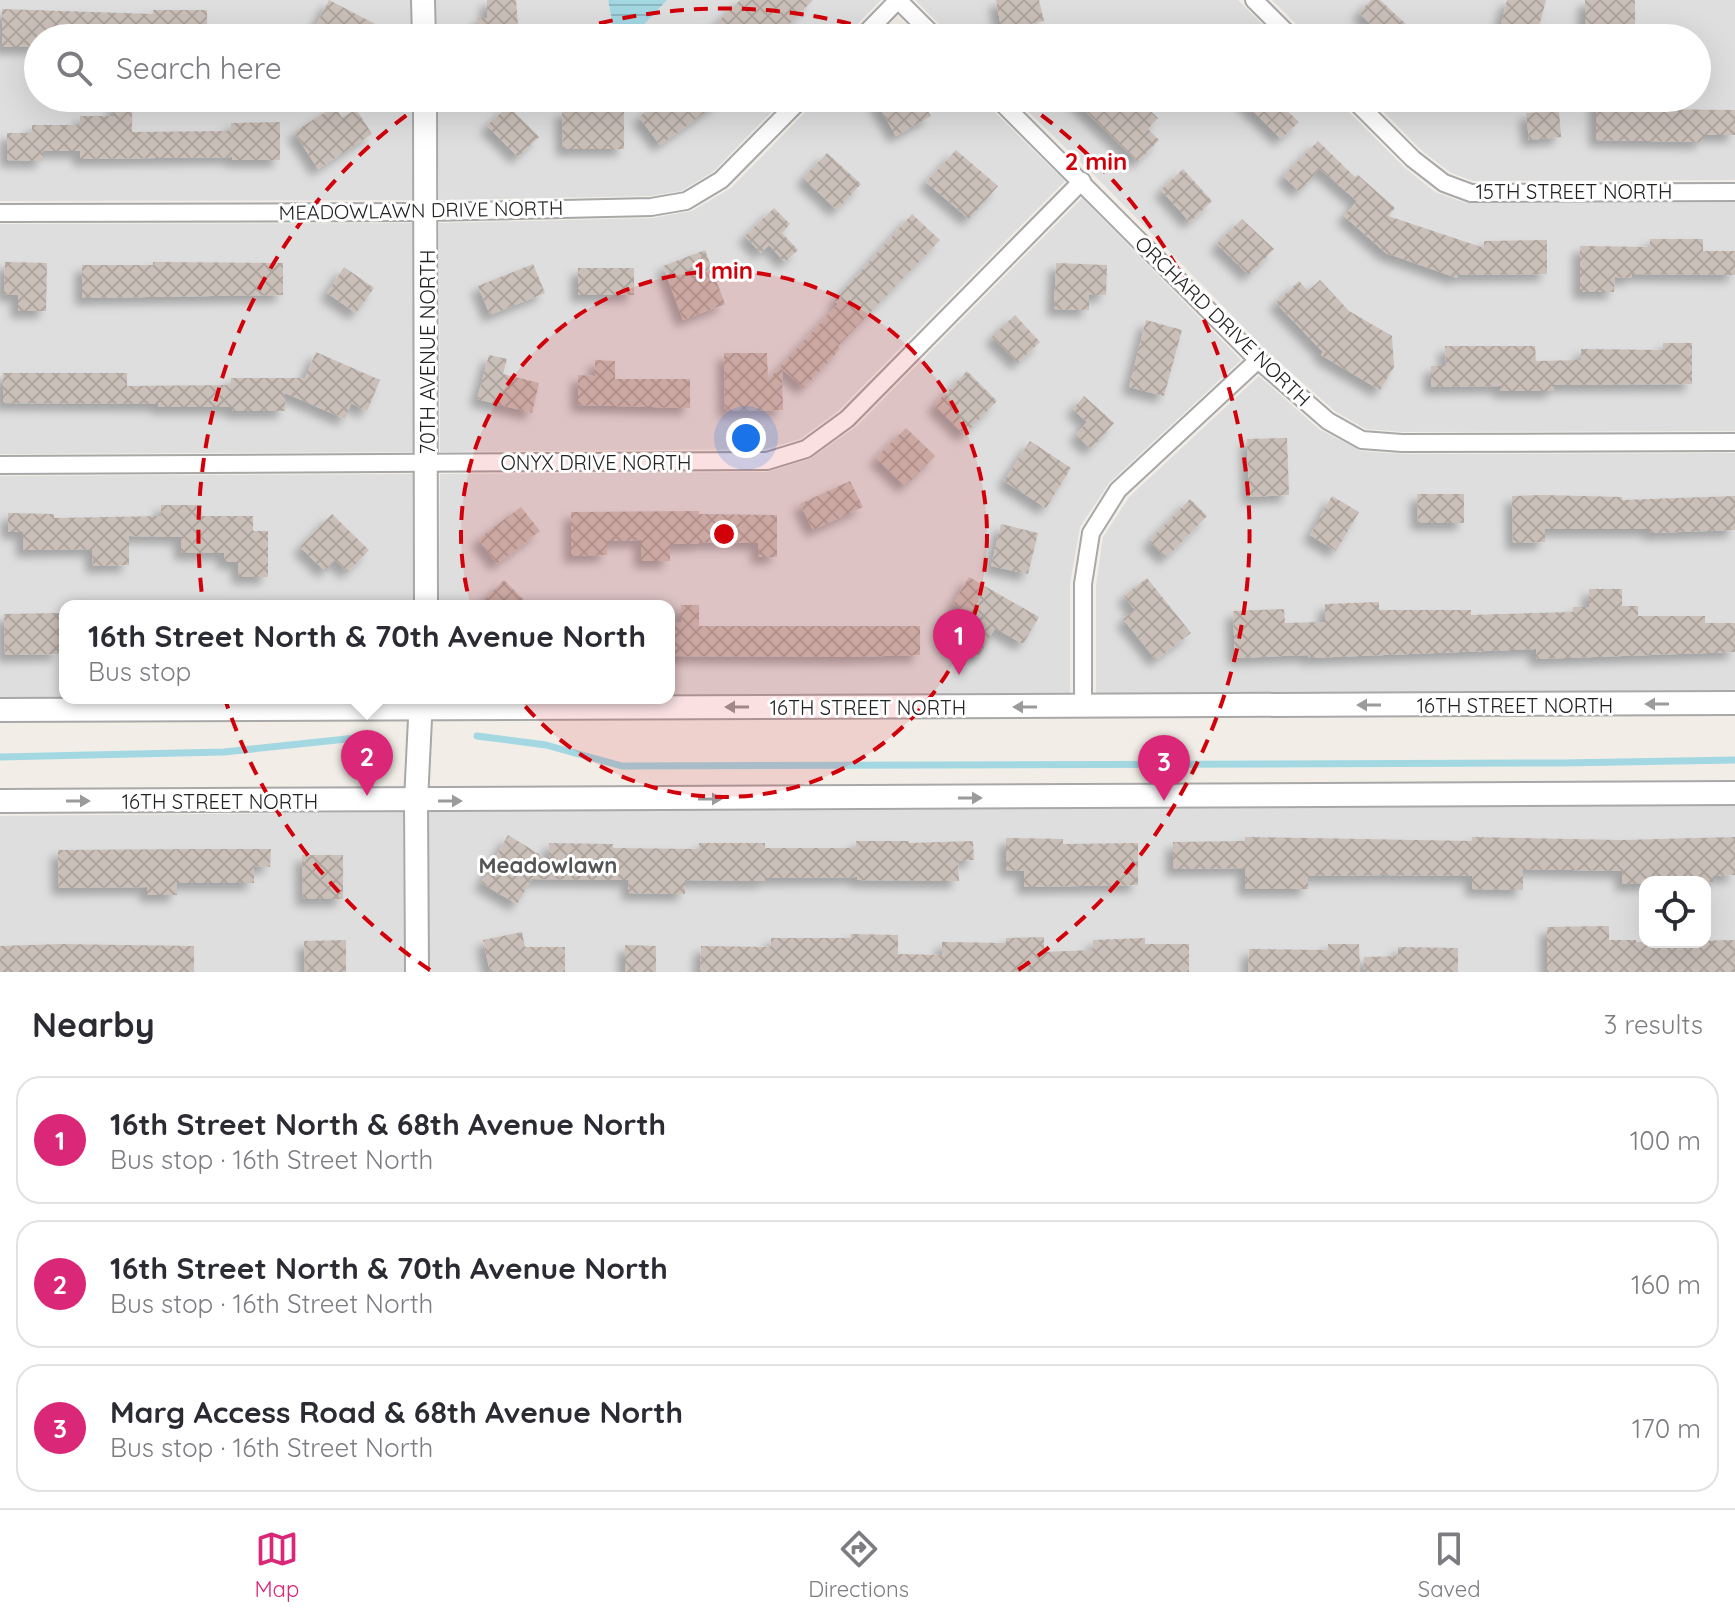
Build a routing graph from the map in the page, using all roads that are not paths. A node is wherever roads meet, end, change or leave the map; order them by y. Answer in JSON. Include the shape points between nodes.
{"nodes":[{"id":1,"x":423,"y":0,"type":"edge"},
{"id":2,"x":898,"y":0,"type":"edge"},
{"id":3,"x":1254,"y":0,"type":"edge"},
{"id":4,"x":424,"y":24,"type":"edge"},
{"id":5,"x":875,"y":24,"type":"edge"},
{"id":6,"x":922,"y":24,"type":"edge"},
{"id":7,"x":1278,"y":24,"type":"edge"},
{"id":8,"x":425,"y":112,"type":"edge"},
{"id":9,"x":788,"y":112,"type":"edge"},
{"id":10,"x":1011,"y":112,"type":"edge"},
{"id":11,"x":1366,"y":112,"type":"edge"},
{"id":12,"x":1082,"y":181,"type":"junction"},
{"id":13,"x":1735,"y":192,"type":"edge"},
{"id":14,"x":426,"y":212,"type":"junction"},
{"id":15,"x":0,"y":213,"type":"edge"},
{"id":16,"x":1258,"y":360,"type":"junction"},
{"id":17,"x":1735,"y":442,"type":"edge"},
{"id":18,"x":427,"y":463,"type":"junction"},
{"id":19,"x":0,"y":465,"type":"edge"},
{"id":20,"x":426,"y":600,"type":"edge"},
{"id":21,"x":1735,"y":703,"type":"edge"},
{"id":22,"x":316,"y":704,"type":"edge"},
{"id":23,"x":421,"y":704,"type":"edge"},
{"id":24,"x":675,"y":704,"type":"edge"},
{"id":25,"x":1083,"y":707,"type":"junction"},
{"id":26,"x":0,"y":710,"type":"edge"},
{"id":27,"x":1735,"y":793,"type":"edge"},
{"id":28,"x":0,"y":801,"type":"edge"},
{"id":29,"x":416,"y":801,"type":"junction"},
{"id":30,"x":417,"y":972,"type":"edge"}],
"edges":[{"from":1,"to":4,"type":"street"},
{"from":2,"to":5,"type":"street"},
{"from":2,"to":6,"type":"street"},
{"from":3,"to":7,"type":"street"},
{"from":8,"to":14,"type":"street","name":"70TH AVENUE NORTH"},
{"from":9,"to":14,"type":"street","name":"MEADOWLAWN DRIVE NORTH","via":[[721,180],[686,201],[651,207]]},
{"from":10,"to":12,"type":"street","name":"ORCHARD DRIVE NORTH"},
{"from":11,"to":13,"type":"street","name":"15TH STREET NORTH","via":[[1444,183],[1471,193]]},
{"from":12,"to":16,"type":"street","name":"ORCHARD DRIVE NORTH"},
{"from":12,"to":18,"type":"street","name":"ONYX DRIVE NORTH","via":[[847,419],[806,449],[767,461]]},
{"from":14,"to":15,"type":"street","name":"MEADOWLAWN DRIVE NORTH"},
{"from":14,"to":18,"type":"street","name":"70TH AVENUE NORTH"},
{"from":16,"to":17,"type":"street","name":"ORCHARD DRIVE NORTH","via":[[1328,421],[1362,440]]},
{"from":16,"to":25,"type":"street","via":[[1118,490],[1091,533],[1083,584]]},
{"from":18,"to":19,"type":"street","name":"ONYX DRIVE NORTH"},
{"from":18,"to":20,"type":"street","name":"70TH AVENUE NORTH"},
{"from":21,"to":25,"type":"street","name":"16TH STREET NORTH","one_way":true},
{"from":22,"to":26,"type":"street","name":"16TH STREET NORTH"},
{"from":23,"to":29,"type":"street"},
{"from":25,"to":24,"type":"street","name":"16TH STREET NORTH","one_way":true},
{"from":29,"to":27,"type":"street","name":"16TH STREET NORTH","one_way":true},
{"from":28,"to":29,"type":"street","name":"16TH STREET NORTH","one_way":true},
{"from":29,"to":30,"type":"street"}]}
